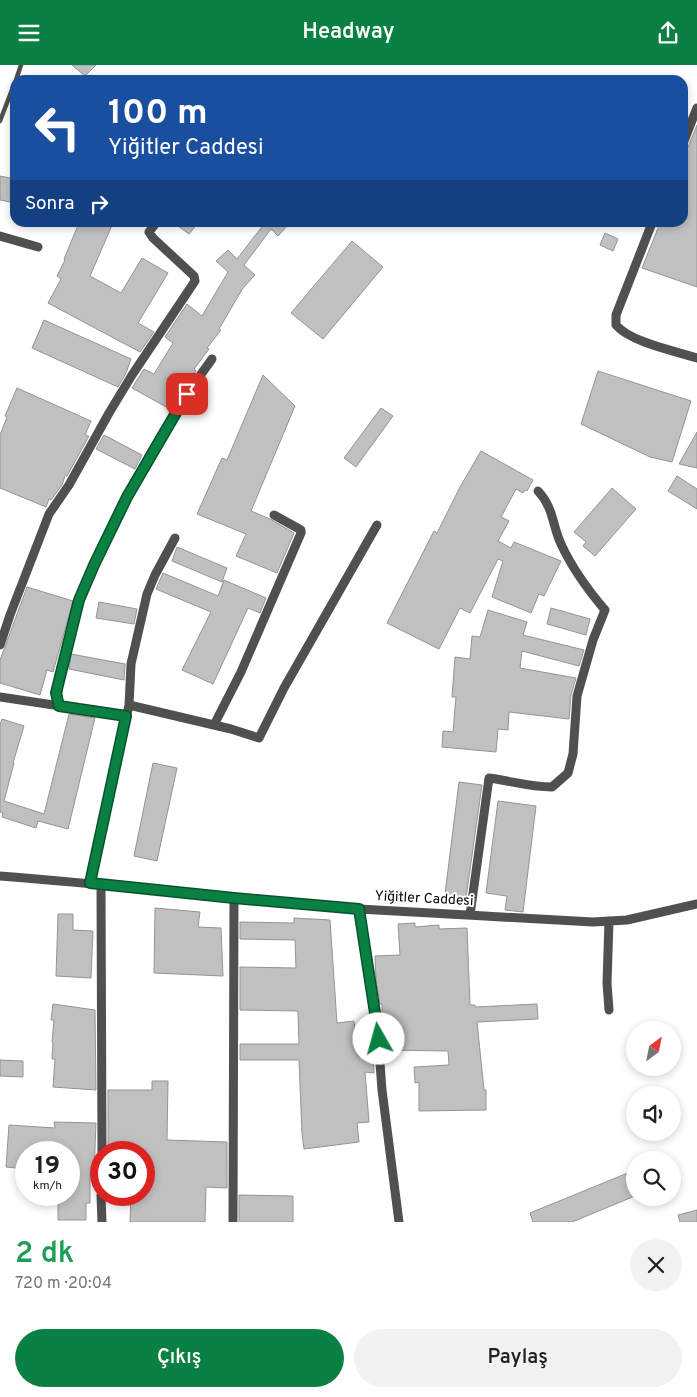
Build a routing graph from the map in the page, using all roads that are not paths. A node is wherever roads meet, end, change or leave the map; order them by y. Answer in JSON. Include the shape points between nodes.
{"nodes":[{"id":1,"x":10,"y":94,"type":"edge"},
{"id":2,"x":697,"y":109,"type":"edge"},
{"id":3,"x":0,"y":121,"type":"edge"},
{"id":4,"x":688,"y":131,"type":"edge"},
{"id":5,"x":153,"y":227,"type":"edge"},
{"id":6,"x":650,"y":227,"type":"edge"},
{"id":7,"x":0,"y":236,"type":"edge"},
{"id":8,"x":38,"y":247,"type":"dead end"},
{"id":9,"x":697,"y":357,"type":"edge"},
{"id":10,"x":212,"y":359,"type":"dead end"},
{"id":11,"x":538,"y":491,"type":"dead end"},
{"id":12,"x":274,"y":515,"type":"dead end"},
{"id":13,"x":378,"y":525,"type":"dead end"},
{"id":14,"x":175,"y":538,"type":"dead end"},
{"id":15,"x":0,"y":645,"type":"edge"},
{"id":16,"x":0,"y":697,"type":"edge"},
{"id":17,"x":129,"y":705,"type":"junction"},
{"id":18,"x":59,"y":706,"type":"junction"},
{"id":19,"x":126,"y":716,"type":"junction"},
{"id":20,"x":214,"y":725,"type":"junction"},
{"id":21,"x":0,"y":876,"type":"edge"},
{"id":22,"x":90,"y":883,"type":"junction"},
{"id":23,"x":101,"y":884,"type":"junction"},
{"id":24,"x":234,"y":898,"type":"junction"},
{"id":25,"x":697,"y":904,"type":"edge"},
{"id":26,"x":359,"y":909,"type":"junction"},
{"id":27,"x":470,"y":915,"type":"junction"},
{"id":28,"x":609,"y":921,"type":"junction"},
{"id":29,"x":609,"y":1010,"type":"dead end"},
{"id":30,"x":102,"y":1141,"type":"edge"},
{"id":31,"x":101,"y":1206,"type":"edge"},
{"id":32,"x":102,"y":1222,"type":"edge"},
{"id":33,"x":232,"y":1222,"type":"edge"},
{"id":34,"x":399,"y":1222,"type":"edge"}],
"edges":[{"from":1,"to":3,"type":"lane"},
{"from":2,"to":4,"type":"street"},
{"from":5,"to":15,"type":"street","via":[[149,232],[152,238],[194,276],[195,281],[128,383],[49,514]]},
{"from":6,"to":9,"type":"street","via":[[616,315],[616,325],[631,337]]},
{"from":7,"to":8,"type":"street"},
{"from":10,"to":18,"type":"street","via":[[143,467],[94,565],[79,600],[62,667],[56,693]]},
{"from":11,"to":27,"type":"street","via":[[547,501],[561,544],[588,590],[605,610],[577,696],[573,754],[568,773],[552,787],[534,787],[489,778]]},
{"from":12,"to":20,"type":"street","via":[[301,533],[245,663]]},
{"from":13,"to":20,"type":"street","via":[[259,738]]},
{"from":14,"to":17,"type":"street","via":[[147,594],[131,664]]},
{"from":16,"to":18,"type":"street"},
{"from":17,"to":19,"type":"street"},
{"from":17,"to":20,"type":"street"},
{"from":18,"to":19,"type":"street"},
{"from":19,"to":22,"type":"street"},
{"from":21,"to":22,"type":"street","name":"Yiğitler Caddesi"},
{"from":22,"to":23,"type":"street","name":"Yiğitler Caddesi"},
{"from":23,"to":24,"type":"street","name":"Yiğitler Caddesi"},
{"from":23,"to":30,"type":"street"},
{"from":24,"to":26,"type":"street","name":"Yiğitler Caddesi"},
{"from":24,"to":33,"type":"street"},
{"from":25,"to":28,"type":"street","name":"Yiğitler Caddesi"},
{"from":26,"to":27,"type":"street","name":"Yiğitler Caddesi"},
{"from":26,"to":34,"type":"street","via":[[377,1023]]},
{"from":27,"to":28,"type":"street","name":"Yiğitler Caddesi"},
{"from":28,"to":29,"type":"street"},
{"from":31,"to":32,"type":"street"}]}
